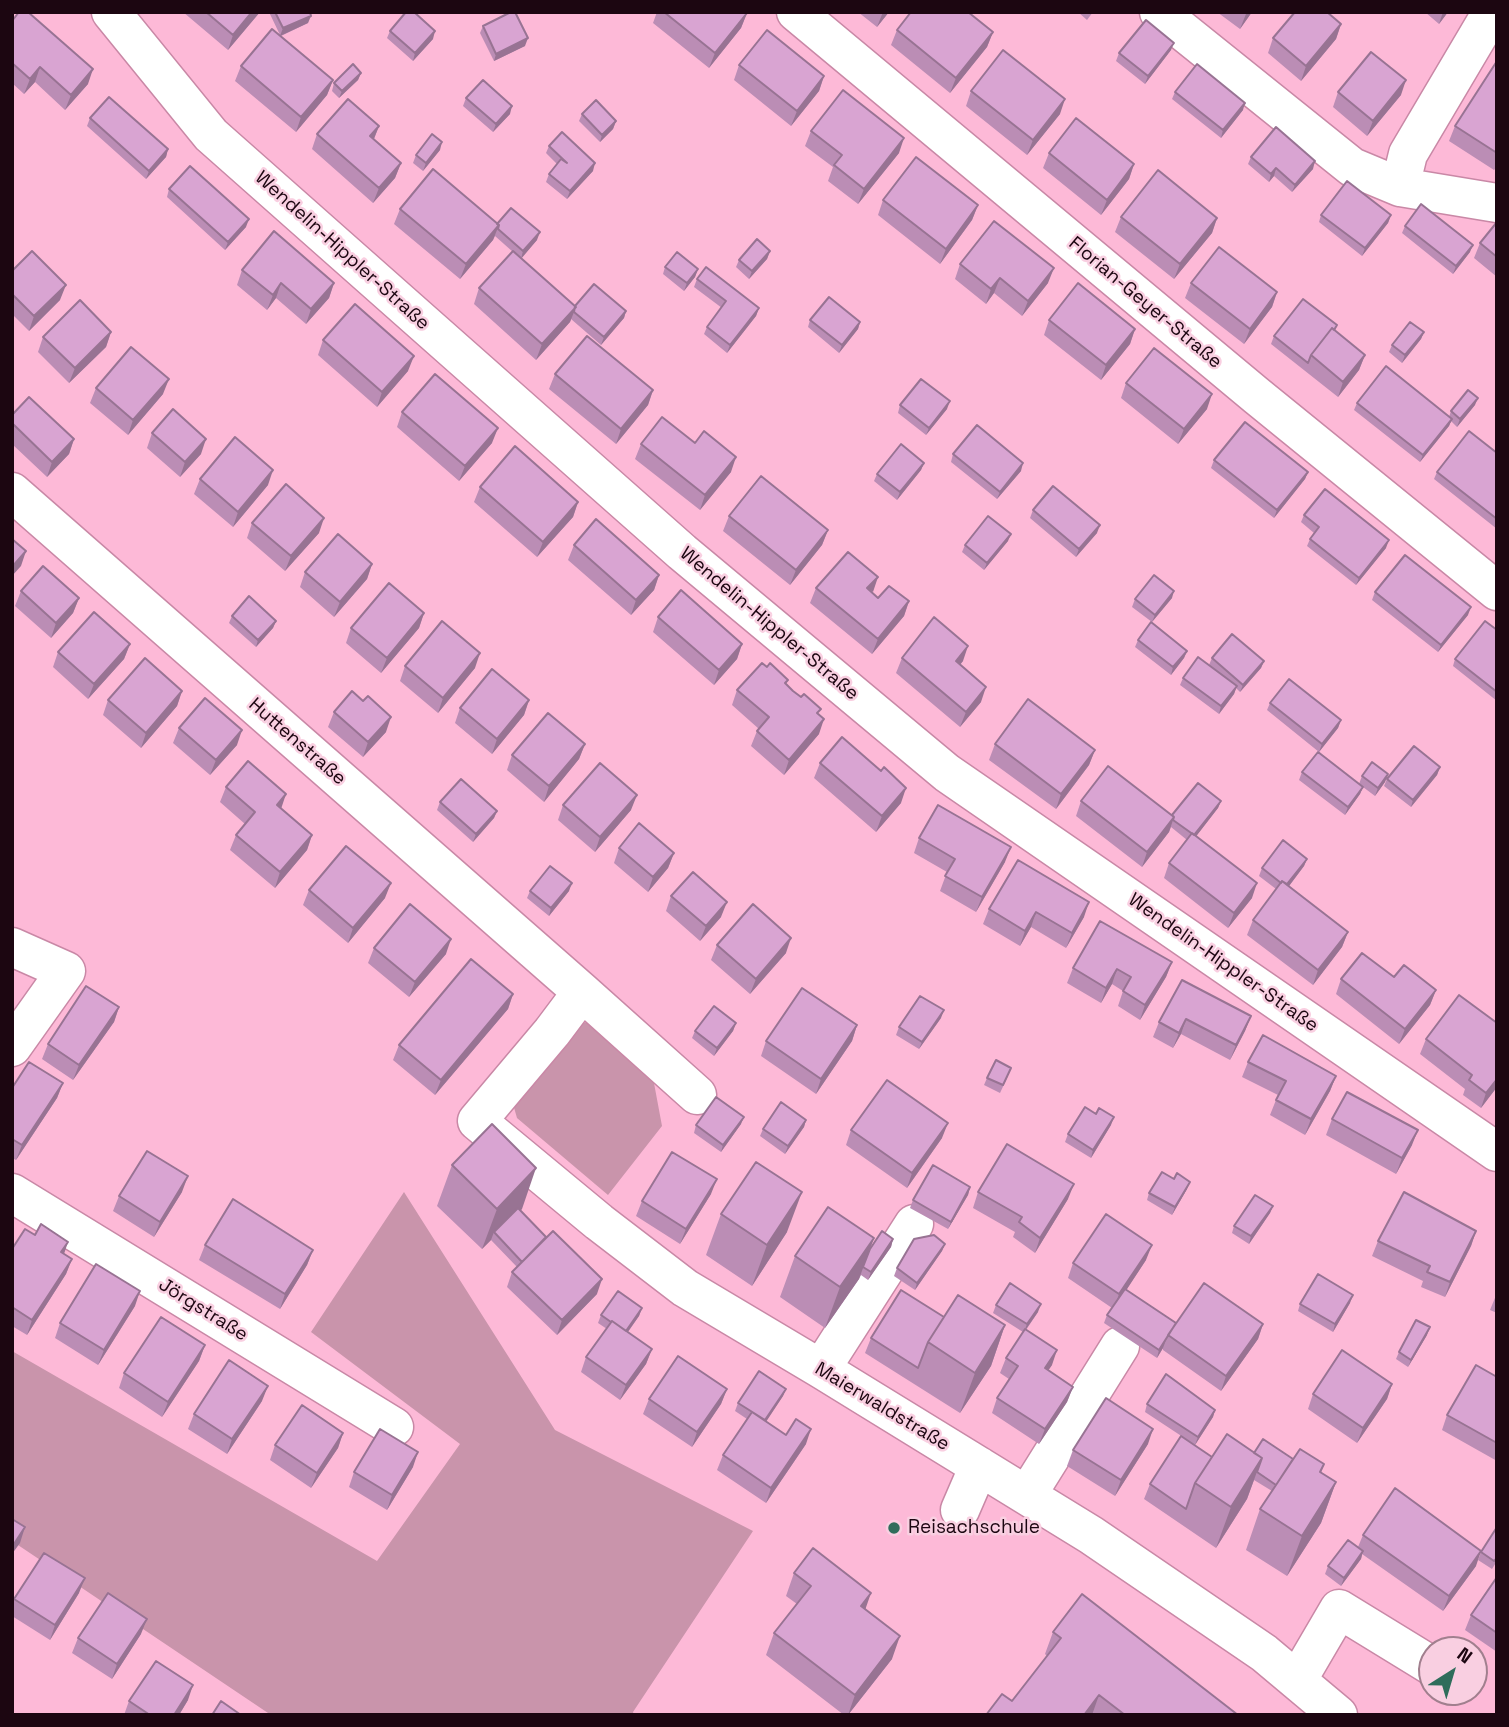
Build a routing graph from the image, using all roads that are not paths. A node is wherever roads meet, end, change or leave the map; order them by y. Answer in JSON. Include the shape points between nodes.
{"nodes":[{"id":1,"x":111,"y":12,"type":"edge"},
{"id":2,"x":796,"y":12,"type":"edge"},
{"id":3,"x":1158,"y":12,"type":"edge"},
{"id":4,"x":1492,"y":12,"type":"edge"},
{"id":5,"x":1400,"y":187,"type":"junction"},
{"id":6,"x":1497,"y":203,"type":"edge"},
{"id":7,"x":12,"y":492,"type":"edge"},
{"id":8,"x":1497,"y":591,"type":"edge"},
{"id":9,"x":12,"y":947,"type":"edge"},
{"id":10,"x":582,"y":992,"type":"junction"},
{"id":11,"x":12,"y":1048,"type":"edge"},
{"id":12,"x":697,"y":1095,"type":"dead end"},
{"id":13,"x":1497,"y":1152,"type":"edge"},
{"id":14,"x":12,"y":1193,"type":"edge"},
{"id":15,"x":914,"y":1224,"type":"dead end"},
{"id":16,"x":1120,"y":1346,"type":"dead end"},
{"id":17,"x":821,"y":1369,"type":"junction"},
{"id":18,"x":394,"y":1427,"type":"dead end"},
{"id":19,"x":979,"y":1465,"type":"junction"},
{"id":20,"x":1027,"y":1495,"type":"junction"},
{"id":21,"x":960,"y":1510,"type":"dead end"},
{"id":22,"x":1418,"y":1657,"type":"edge"},
{"id":23,"x":1316,"y":1702,"type":"edge"}],
"edges":[{"from":1,"to":13,"type":"street","name":"Wendelin-Hippler-Straße","via":[[211,135],[682,552],[937,764]]},
{"from":2,"to":8,"type":"street","name":"Florian-Geyer-Straße"},
{"from":3,"to":5,"type":"street","via":[[1352,167]]},
{"from":4,"to":5,"type":"street","via":[[1408,154]]},
{"from":5,"to":6,"type":"street"},
{"from":7,"to":10,"type":"street","name":"Huttenstraße"},
{"from":9,"to":11,"type":"street","via":[[66,971]]},
{"from":10,"to":12,"type":"street","name":"Huttenstraße"},
{"from":10,"to":17,"type":"street","name":"Maierwaldstraße","via":[[477,1122],[685,1288]]},
{"from":14,"to":18,"type":"street","name":"Jörgstraße"},
{"from":15,"to":17,"type":"street"},
{"from":16,"to":20,"type":"street"},
{"from":17,"to":19,"type":"street","name":"Maierwaldstraße"},
{"from":19,"to":20,"type":"street","name":"Maierwaldstraße"},
{"from":19,"to":21,"type":"street"},
{"from":20,"to":23,"type":"street","name":"Maierwaldstraße","via":[[1264,1653]]},
{"from":22,"to":23,"type":"street","name":"Maierwaldstraße","via":[[1339,1609]]}]}
